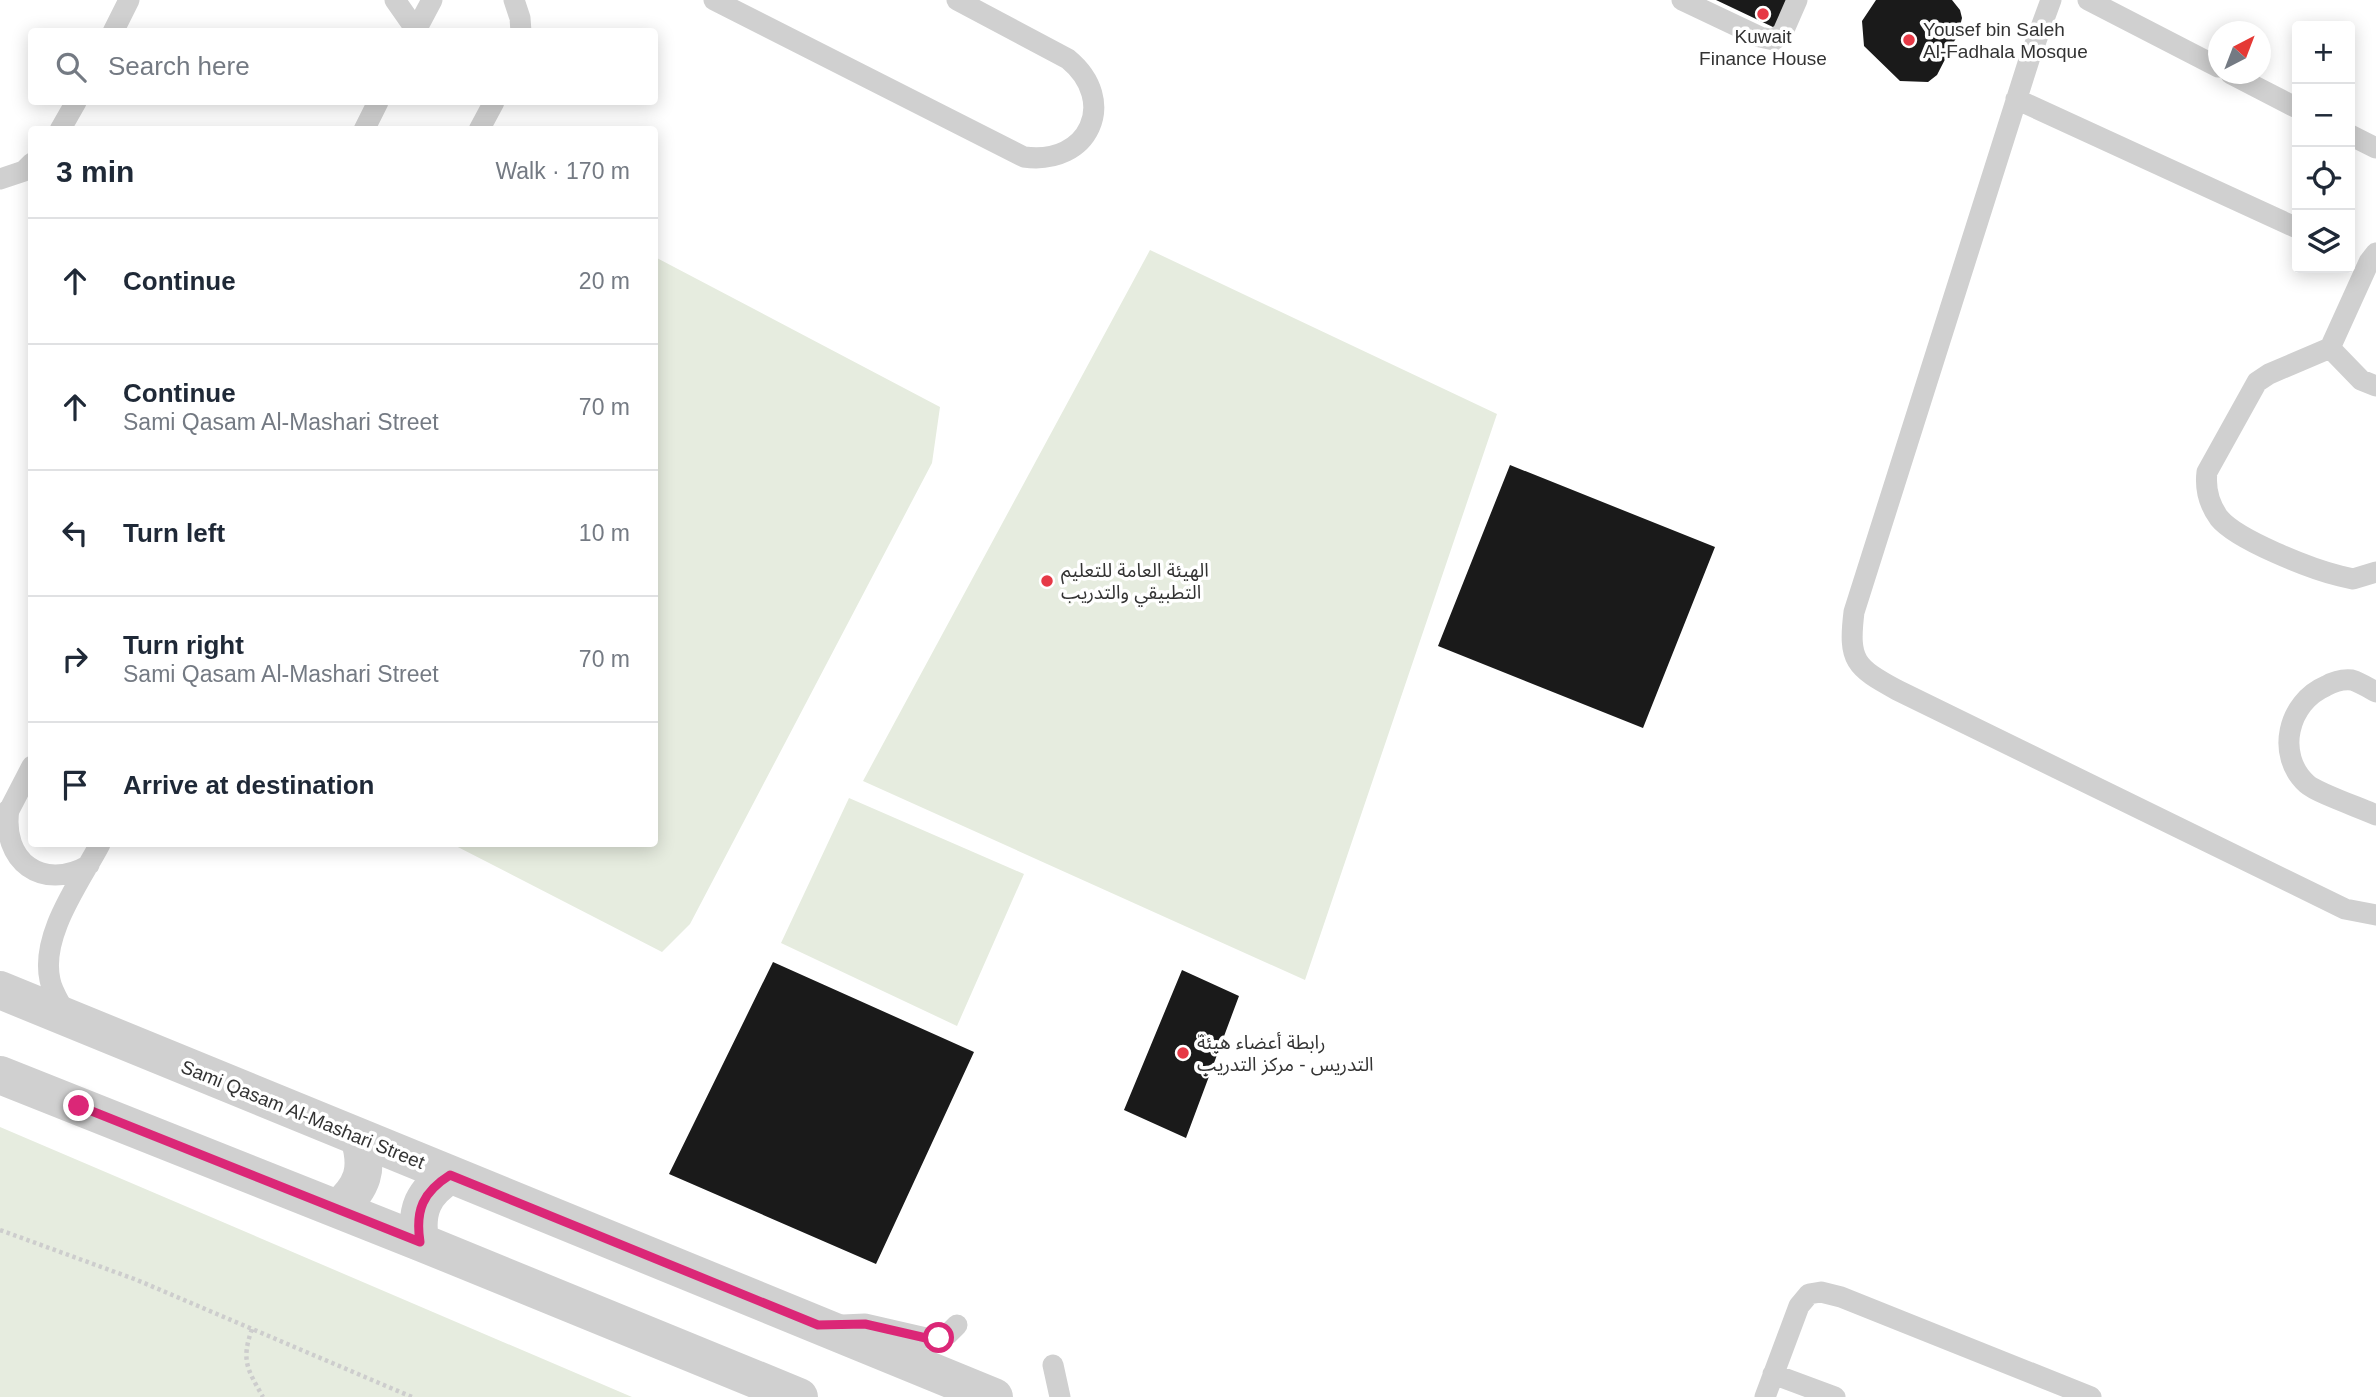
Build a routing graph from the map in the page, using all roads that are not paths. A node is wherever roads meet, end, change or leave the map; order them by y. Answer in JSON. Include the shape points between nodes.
{"nodes":[{"id":1,"x":129,"y":0,"type":"edge"},
{"id":2,"x":395,"y":0,"type":"edge"},
{"id":3,"x":432,"y":0,"type":"edge"},
{"id":4,"x":513,"y":0,"type":"edge"},
{"id":5,"x":715,"y":0,"type":"edge"},
{"id":6,"x":957,"y":0,"type":"edge"},
{"id":7,"x":1682,"y":0,"type":"edge"},
{"id":8,"x":1797,"y":0,"type":"edge"},
{"id":9,"x":2051,"y":0,"type":"edge"},
{"id":10,"x":2088,"y":0,"type":"edge"},
{"id":11,"x":115,"y":28,"type":"edge"},
{"id":12,"x":413,"y":28,"type":"edge"},
{"id":13,"x":417,"y":28,"type":"edge"},
{"id":14,"x":521,"y":28,"type":"edge"},
{"id":15,"x":2208,"y":62,"type":"edge"},
{"id":16,"x":2250,"y":84,"type":"edge"},
{"id":17,"x":2016,"y":99,"type":"junction"},
{"id":18,"x":74,"y":105,"type":"edge"},
{"id":19,"x":376,"y":105,"type":"edge"},
{"id":20,"x":492,"y":105,"type":"edge"},
{"id":21,"x":2292,"y":105,"type":"edge"},
{"id":22,"x":62,"y":126,"type":"edge"},
{"id":23,"x":366,"y":126,"type":"edge"},
{"id":24,"x":481,"y":126,"type":"edge"},
{"id":25,"x":2355,"y":138,"type":"edge"},
{"id":26,"x":2376,"y":148,"type":"edge"},
{"id":27,"x":28,"y":167,"type":"edge"},
{"id":28,"x":0,"y":179,"type":"edge"},
{"id":29,"x":2292,"y":227,"type":"edge"},
{"id":30,"x":2368,"y":258,"type":"edge"},
{"id":31,"x":2330,"y":348,"type":"junction"},
{"id":32,"x":2376,"y":386,"type":"edge"},
{"id":33,"x":2376,"y":572,"type":"edge"},
{"id":34,"x":2376,"y":692,"type":"edge"},
{"id":35,"x":28,"y":773,"type":"edge"},
{"id":36,"x":2376,"y":815,"type":"edge"},
{"id":37,"x":4,"y":818,"type":"edge"},
{"id":38,"x":98,"y":847,"type":"edge"},
{"id":39,"x":89,"y":865,"type":"junction"},
{"id":40,"x":2376,"y":915,"type":"edge"},
{"id":41,"x":0,"y":990,"type":"edge"},
{"id":42,"x":67,"y":1017,"type":"junction"},
{"id":43,"x":0,"y":1075,"type":"edge"},
{"id":44,"x":359,"y":1137,"type":"junction"},
{"id":45,"x":450,"y":1175,"type":"junction"},
{"id":46,"x":338,"y":1209,"type":"junction"},
{"id":47,"x":420,"y":1242,"type":"junction"},
{"id":48,"x":818,"y":1325,"type":"junction"},
{"id":49,"x":957,"y":1325,"type":"dead end"},
{"id":50,"x":1053,"y":1365,"type":"dead end"},
{"id":51,"x":1773,"y":1374,"type":"junction"},
{"id":52,"x":799,"y":1397,"type":"edge"},
{"id":53,"x":994,"y":1397,"type":"edge"},
{"id":54,"x":1060,"y":1397,"type":"edge"},
{"id":55,"x":1765,"y":1397,"type":"edge"},
{"id":56,"x":1835,"y":1397,"type":"edge"},
{"id":57,"x":2091,"y":1397,"type":"edge"}],
"edges":[{"from":1,"to":11,"type":"lane"},
{"from":2,"to":12,"type":"lane"},
{"from":3,"to":13,"type":"lane"},
{"from":4,"to":14,"type":"lane"},
{"from":5,"to":6,"type":"lane","via":[[1024,157],[1055,157],[1069,151],[1090,127],[1094,112],[1094,96],[1080,68]]},
{"from":7,"to":8,"type":"lane","via":[[1768,40],[1783,32]]},
{"from":9,"to":17,"type":"lane"},
{"from":10,"to":15,"type":"lane"},
{"from":16,"to":21,"type":"lane"},
{"from":17,"to":29,"type":"lane"},
{"from":17,"to":40,"type":"lane","via":[[1854,612],[1851,636],[1858,662],[1868,674],[1897,691],[2345,909]]},
{"from":18,"to":22,"type":"lane"},
{"from":19,"to":23,"type":"lane"},
{"from":20,"to":24,"type":"lane"},
{"from":25,"to":26,"type":"lane"},
{"from":27,"to":28,"type":"lane"},
{"from":30,"to":31,"type":"lane"},
{"from":31,"to":32,"type":"lane","via":[[2361,380]]},
{"from":31,"to":33,"type":"lane","via":[[2257,382],[2207,472],[2205,485],[2219,519],[2262,546],[2353,579]]},
{"from":34,"to":36,"type":"lane","via":[[2351,680],[2317,690],[2303,701],[2289,734],[2290,753],[2308,785]]},
{"from":35,"to":37,"type":"lane"},
{"from":37,"to":39,"type":"lane","via":[[17,855],[43,874],[75,873]]},
{"from":38,"to":39,"type":"lane"},
{"from":39,"to":42,"type":"lane","via":[[50,945],[50,984]]},
{"from":41,"to":42,"type":"street","name":"Sami Qasam Al-Mashari Street"},
{"from":42,"to":44,"type":"street","name":"Sami Qasam Al-Mashari Street"},
{"from":43,"to":46,"type":"street"},
{"from":44,"to":45,"type":"street","name":"Sami Qasam Al-Mashari Street"},
{"from":44,"to":46,"type":"street","via":[[364,1169],[359,1185]]},
{"from":45,"to":47,"type":"street","via":[[426,1195],[419,1210]]},
{"from":45,"to":48,"type":"street","name":"Sami Qasam Al-Mashari Street"},
{"from":46,"to":47,"type":"street"},
{"from":47,"to":52,"type":"street"},
{"from":48,"to":49,"type":"lane","via":[[865,1324],[939,1338]]},
{"from":48,"to":53,"type":"street","name":"Sami Qasam Al-Mashari Street"},
{"from":50,"to":54,"type":"lane"},
{"from":51,"to":55,"type":"lane"},
{"from":51,"to":56,"type":"lane"},
{"from":51,"to":57,"type":"lane","via":[[1799,1306],[1809,1294],[1821,1292]]}]}
